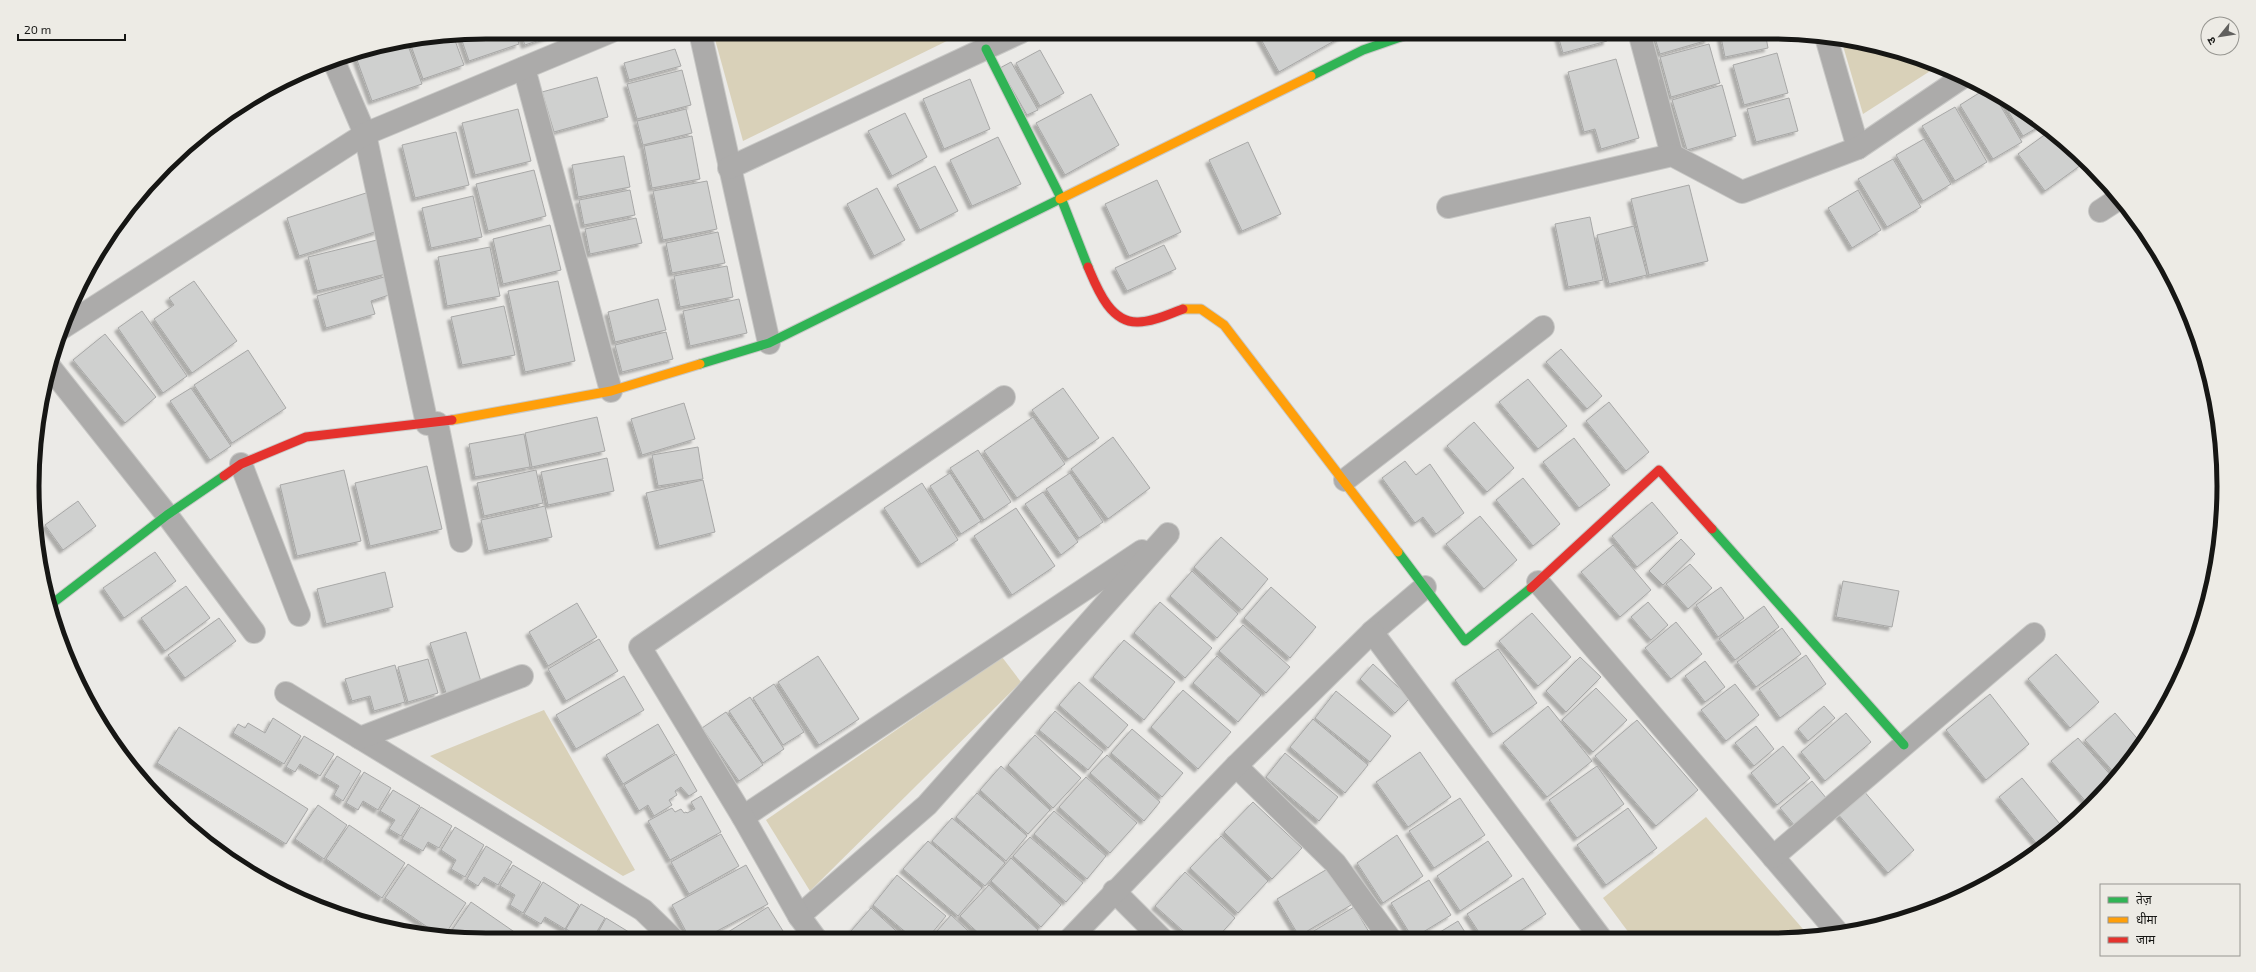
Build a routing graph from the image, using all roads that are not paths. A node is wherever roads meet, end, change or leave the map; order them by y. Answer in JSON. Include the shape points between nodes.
{"nodes":[{"id":1,"x":593,"y":39,"type":"edge"},
{"id":2,"x":701,"y":39,"type":"edge"},
{"id":3,"x":1007,"y":39,"type":"edge"},
{"id":4,"x":1395,"y":39,"type":"edge"},
{"id":5,"x":1641,"y":39,"type":"edge"},
{"id":6,"x":1827,"y":43,"type":"edge"},
{"id":7,"x":986,"y":49,"type":"junction"},
{"id":8,"x":336,"y":65,"type":"edge"},
{"id":9,"x":524,"y":68,"type":"junction"},
{"id":10,"x":1959,"y":81,"type":"edge"},
{"id":11,"x":366,"y":134,"type":"junction"},
{"id":12,"x":1858,"y":148,"type":"junction"},
{"id":13,"x":1672,"y":155,"type":"junction"},
{"id":14,"x":729,"y":168,"type":"junction"},
{"id":15,"x":1061,"y":199,"type":"junction"},
{"id":16,"x":2115,"y":201,"type":"edge"},
{"id":17,"x":1448,"y":207,"type":"dead end"},
{"id":18,"x":2100,"y":211,"type":"dead end"},
{"id":19,"x":70,"y":323,"type":"edge"},
{"id":20,"x":1543,"y":327,"type":"dead end"},
{"id":21,"x":769,"y":343,"type":"junction"},
{"id":22,"x":54,"y":372,"type":"edge"},
{"id":23,"x":611,"y":391,"type":"junction"},
{"id":24,"x":1004,"y":397,"type":"dead end"},
{"id":25,"x":432,"y":423,"type":"junction"},
{"id":26,"x":241,"y":464,"type":"junction"},
{"id":27,"x":1345,"y":480,"type":"junction"},
{"id":28,"x":167,"y":515,"type":"junction"},
{"id":29,"x":461,"y":541,"type":"dead end"},
{"id":30,"x":1538,"y":582,"type":"junction"},
{"id":31,"x":1425,"y":587,"type":"junction"},
{"id":32,"x":54,"y":602,"type":"edge"},
{"id":33,"x":299,"y":616,"type":"dead end"},
{"id":34,"x":254,"y":632,"type":"dead end"},
{"id":35,"x":1372,"y":632,"type":"junction"},
{"id":36,"x":2034,"y":634,"type":"dead end"},
{"id":37,"x":522,"y":676,"type":"dead end"},
{"id":38,"x":286,"y":693,"type":"dead end"},
{"id":39,"x":360,"y":738,"type":"junction"},
{"id":40,"x":1904,"y":745,"type":"junction"},
{"id":41,"x":1236,"y":766,"type":"junction"},
{"id":42,"x":744,"y":817,"type":"junction"},
{"id":43,"x":1773,"y":857,"type":"junction"},
{"id":44,"x":1114,"y":891,"type":"junction"},
{"id":45,"x":799,"y":916,"type":"junction"},
{"id":46,"x":1834,"y":928,"type":"edge"},
{"id":47,"x":666,"y":933,"type":"edge"},
{"id":48,"x":812,"y":933,"type":"edge"},
{"id":49,"x":1076,"y":933,"type":"edge"},
{"id":50,"x":1156,"y":933,"type":"edge"},
{"id":51,"x":1386,"y":933,"type":"edge"},
{"id":52,"x":1597,"y":933,"type":"edge"}],
"edges":[{"from":1,"to":9,"type":"street"},
{"from":2,"to":14,"type":"street"},
{"from":3,"to":7,"type":"street"},
{"from":4,"to":15,"type":"street","via":[[1363,50]]},
{"from":5,"to":13,"type":"street"},
{"from":6,"to":12,"type":"street"},
{"from":7,"to":14,"type":"street"},
{"from":7,"to":15,"type":"street"},
{"from":8,"to":11,"type":"street"},
{"from":9,"to":11,"type":"street"},
{"from":9,"to":23,"type":"street"},
{"from":10,"to":12,"type":"street"},
{"from":11,"to":19,"type":"street"},
{"from":11,"to":25,"type":"street"},
{"from":12,"to":13,"type":"street","via":[[1742,192]]},
{"from":13,"to":17,"type":"street"},
{"from":14,"to":21,"type":"street"},
{"from":15,"to":21,"type":"street"},
{"from":15,"to":27,"type":"street","via":[[1097,287],[1119,317],[1133,323],[1193,308],[1209,313],[1224,325]]},
{"from":16,"to":18,"type":"street"},
{"from":20,"to":27,"type":"street"},
{"from":21,"to":23,"type":"street"},
{"from":22,"to":28,"type":"street"},
{"from":23,"to":25,"type":"street"},
{"from":24,"to":42,"type":"street","via":[[640,647]]},
{"from":25,"to":26,"type":"street","via":[[306,437]]},
{"from":25,"to":29,"type":"street"},
{"from":26,"to":28,"type":"street"},
{"from":26,"to":33,"type":"street"},
{"from":27,"to":31,"type":"street"},
{"from":28,"to":32,"type":"street"},
{"from":28,"to":34,"type":"street"},
{"from":30,"to":31,"type":"street","via":[[1465,641]]},
{"from":30,"to":40,"type":"street","via":[[1659,470]]},
{"from":30,"to":43,"type":"street"},
{"from":31,"to":35,"type":"street"},
{"from":35,"to":41,"type":"street"},
{"from":35,"to":52,"type":"street"},
{"from":36,"to":40,"type":"street"},
{"from":37,"to":39,"type":"street"},
{"from":38,"to":39,"type":"street"},
{"from":39,"to":47,"type":"street","via":[[643,910]]},
{"from":40,"to":43,"type":"street"},
{"from":41,"to":44,"type":"street"},
{"from":41,"to":51,"type":"street","via":[[1335,862]]},
{"from":42,"to":45,"type":"street"},
{"from":42,"to":45,"type":"street","via":[[1168,534],[927,805]]},
{"from":43,"to":46,"type":"street"},
{"from":44,"to":49,"type":"street"},
{"from":44,"to":50,"type":"street"},
{"from":45,"to":48,"type":"street"}]}
